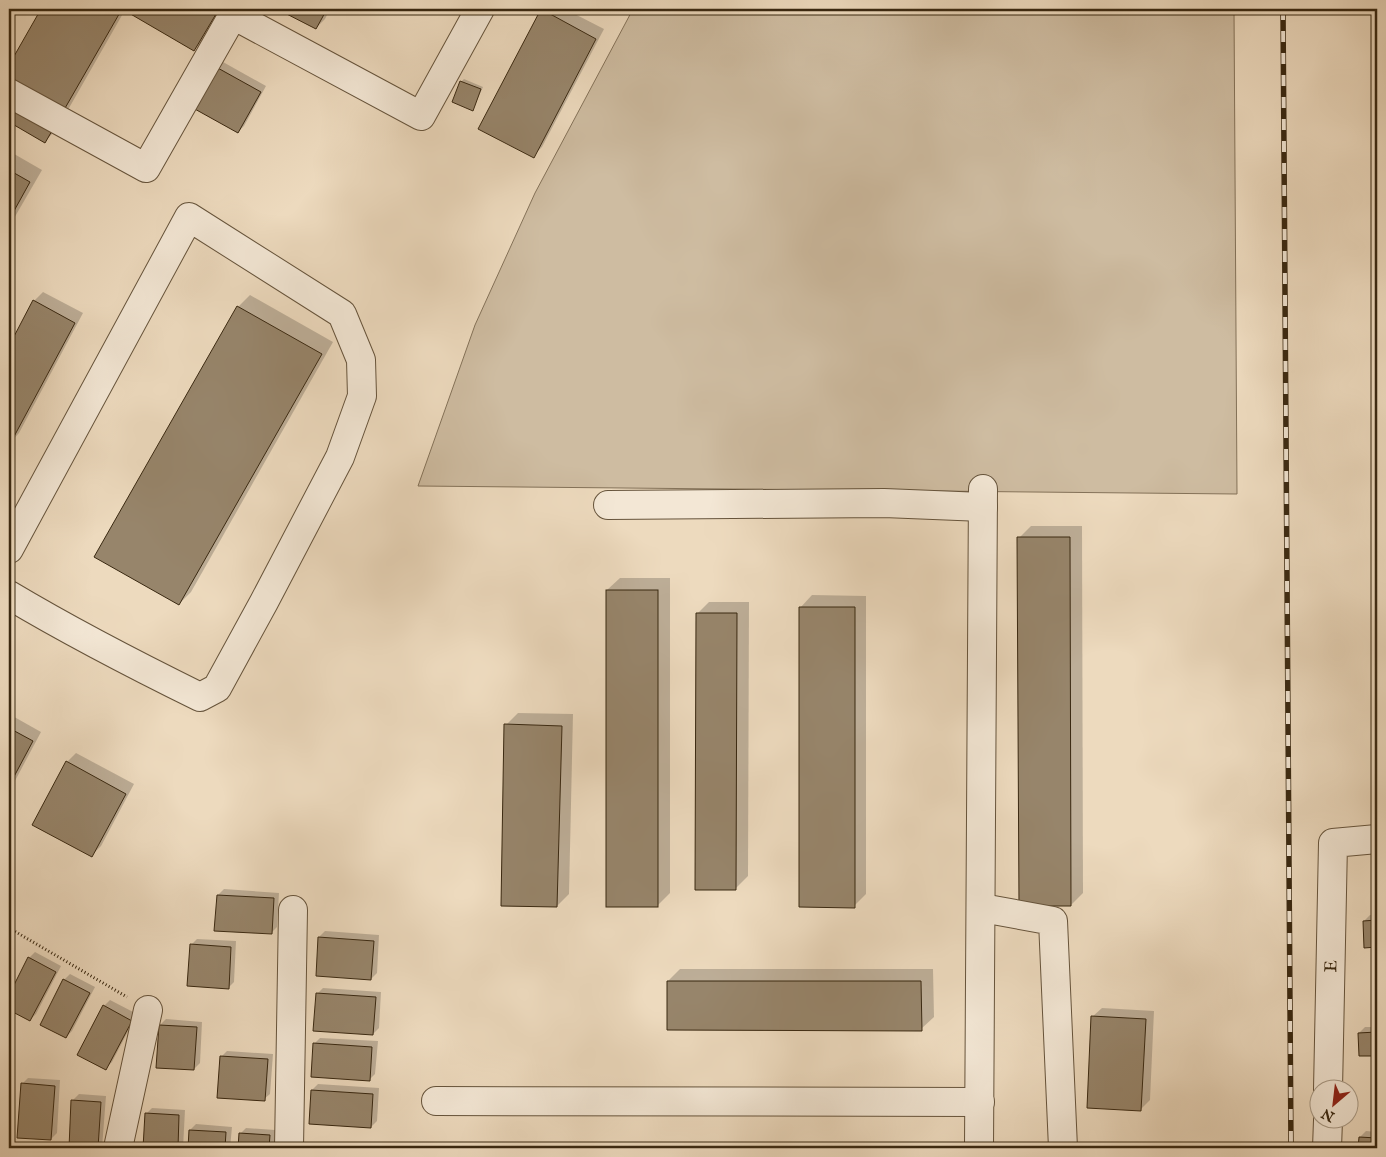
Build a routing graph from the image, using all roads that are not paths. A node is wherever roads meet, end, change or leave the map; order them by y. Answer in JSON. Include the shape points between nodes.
{"nodes":[{"id":1,"x":480,"y":9,"type":"edge"},
{"id":2,"x":9,"y":93,"type":"edge"},
{"id":3,"x":608,"y":505,"type":"dead end"},
{"id":4,"x":9,"y":549,"type":"edge"},
{"id":5,"x":9,"y":595,"type":"edge"},
{"id":6,"x":1377,"y":839,"type":"edge"},
{"id":7,"x":982,"y":908,"type":"junction"},
{"id":8,"x":293,"y":910,"type":"dead end"},
{"id":9,"x":148,"y":1010,"type":"road end"},
{"id":10,"x":1328,"y":1080,"type":"edge"},
{"id":11,"x":436,"y":1101,"type":"dead end"},
{"id":12,"x":980,"y":1102,"type":"junction"},
{"id":13,"x":1328,"y":1130,"type":"edge"},
{"id":14,"x":118,"y":1148,"type":"edge"},
{"id":15,"x":289,"y":1148,"type":"edge"},
{"id":16,"x":979,"y":1148,"type":"edge"},
{"id":17,"x":1063,"y":1148,"type":"edge"},
{"id":18,"x":1327,"y":1148,"type":"edge"}],
"edges":[{"from":1,"to":2,"type":"street","via":[[421,116],[233,15],[146,168]]},
{"from":3,"to":7,"type":"street","via":[[884,503],[983,498]]},
{"from":4,"to":5,"type":"street","via":[[189,217],[342,314],[361,360],[362,396],[340,457],[217,688],[200,697],[72,632]]},
{"from":6,"to":10,"type":"street","name":"E","via":[[1334,843]]},
{"from":7,"to":12,"type":"street"},
{"from":7,"to":17,"type":"street","via":[[1053,920]]},
{"from":8,"to":15,"type":"street"},
{"from":9,"to":14,"type":"street"},
{"from":11,"to":12,"type":"street"},
{"from":12,"to":16,"type":"street"},
{"from":13,"to":18,"type":"street"}]}
